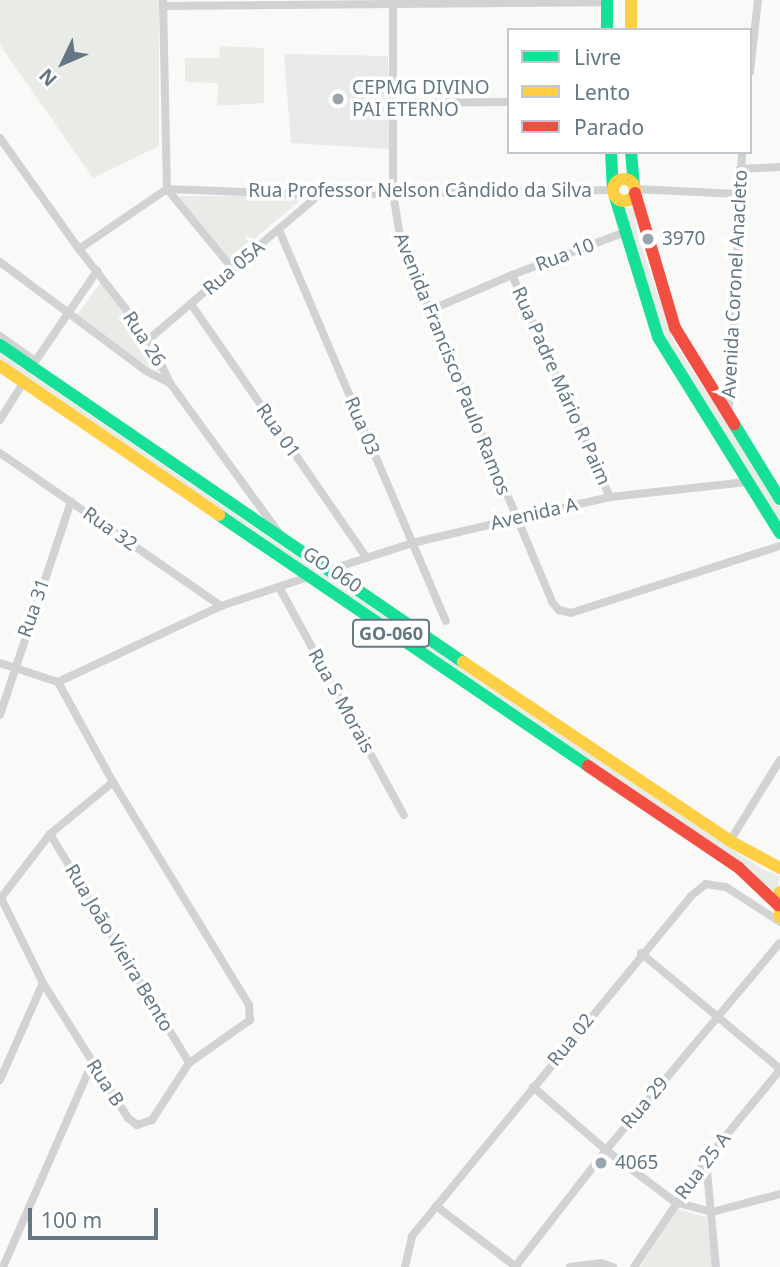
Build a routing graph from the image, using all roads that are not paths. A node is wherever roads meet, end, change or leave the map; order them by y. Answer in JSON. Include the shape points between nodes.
{"nodes":[{"id":1,"x":631,"y":0,"type":"edge"},
{"id":2,"x":758,"y":0,"type":"edge"},
{"id":3,"x":607,"y":1,"type":"edge"},
{"id":4,"x":393,"y":2,"type":"edge"},
{"id":5,"x":163,"y":3,"type":"edge"},
{"id":6,"x":607,"y":28,"type":"edge"},
{"id":7,"x":631,"y":28,"type":"edge"},
{"id":8,"x":752,"y":54,"type":"edge"},
{"id":9,"x":507,"y":102,"type":"edge"},
{"id":10,"x":393,"y":103,"type":"junction"},
{"id":11,"x":0,"y":138,"type":"edge"},
{"id":12,"x":611,"y":154,"type":"edge"},
{"id":13,"x":631,"y":154,"type":"edge"},
{"id":14,"x":742,"y":154,"type":"edge"},
{"id":15,"x":780,"y":167,"type":"edge"},
{"id":16,"x":740,"y":169,"type":"junction"},
{"id":17,"x":167,"y":189,"type":"junction"},
{"id":18,"x":635,"y":189,"type":"junction"},
{"id":19,"x":613,"y":191,"type":"junction"},
{"id":20,"x":393,"y":193,"type":"junction"},
{"id":21,"x":739,"y":194,"type":"junction"},
{"id":22,"x":319,"y":195,"type":"junction"},
{"id":23,"x":279,"y":230,"type":"junction"},
{"id":24,"x":625,"y":232,"type":"junction"},
{"id":25,"x":79,"y":249,"type":"junction"},
{"id":26,"x":0,"y":262,"type":"edge"},
{"id":27,"x":233,"y":269,"type":"junction"},
{"id":28,"x":97,"y":271,"type":"junction"},
{"id":29,"x":512,"y":275,"type":"junction"},
{"id":30,"x":191,"y":304,"type":"junction"},
{"id":31,"x":428,"y":312,"type":"junction"},
{"id":32,"x":66,"y":314,"type":"junction"},
{"id":33,"x":0,"y":336,"type":"edge"},
{"id":34,"x":149,"y":339,"type":"junction"},
{"id":35,"x":0,"y":345,"type":"edge"},
{"id":36,"x":33,"y":365,"type":"junction"},
{"id":37,"x":0,"y":366,"type":"edge"},
{"id":38,"x":23,"y":383,"type":"junction"},
{"id":39,"x":170,"y":383,"type":"junction"},
{"id":40,"x":726,"y":415,"type":"junction"},
{"id":41,"x":0,"y":420,"type":"edge"},
{"id":42,"x":0,"y":453,"type":"edge"},
{"id":43,"x":747,"y":482,"type":"junction"},
{"id":44,"x":610,"y":497,"type":"junction"},
{"id":45,"x":780,"y":499,"type":"edge"},
{"id":46,"x":71,"y":502,"type":"junction"},
{"id":47,"x":514,"y":518,"type":"junction"},
{"id":48,"x":780,"y":533,"type":"edge"},
{"id":49,"x":285,"y":541,"type":"junction"},
{"id":50,"x":412,"y":543,"type":"junction"},
{"id":51,"x":780,"y":546,"type":"edge"},
{"id":52,"x":366,"y":557,"type":"junction"},
{"id":53,"x":326,"y":571,"type":"junction"},
{"id":54,"x":308,"y":577,"type":"junction"},
{"id":55,"x":279,"y":587,"type":"junction"},
{"id":56,"x":221,"y":606,"type":"junction"},
{"id":57,"x":446,"y":621,"type":"dead end"},
{"id":58,"x":0,"y":663,"type":"edge"},
{"id":59,"x":14,"y":667,"type":"junction"},
{"id":60,"x":58,"y":682,"type":"junction"},
{"id":61,"x":0,"y":715,"type":"edge"},
{"id":62,"x":780,"y":760,"type":"edge"},
{"id":63,"x":113,"y":782,"type":"junction"},
{"id":64,"x":404,"y":815,"type":"dead end"},
{"id":65,"x":50,"y":834,"type":"junction"},
{"id":66,"x":730,"y":841,"type":"junction"},
{"id":67,"x":780,"y":868,"type":"edge"},
{"id":68,"x":0,"y":898,"type":"edge"},
{"id":69,"x":778,"y":911,"type":"edge"},
{"id":70,"x":780,"y":943,"type":"edge"},
{"id":71,"x":641,"y":953,"type":"junction"},
{"id":72,"x":43,"y":983,"type":"junction"},
{"id":73,"x":718,"y":1016,"type":"junction"},
{"id":74,"x":92,"y":1063,"type":"junction"},
{"id":75,"x":189,"y":1063,"type":"junction"},
{"id":76,"x":780,"y":1069,"type":"edge"},
{"id":77,"x":0,"y":1080,"type":"edge"},
{"id":78,"x":533,"y":1087,"type":"junction"},
{"id":79,"x":606,"y":1150,"type":"junction"},
{"id":80,"x":706,"y":1160,"type":"junction"},
{"id":81,"x":780,"y":1194,"type":"edge"},
{"id":82,"x":675,"y":1202,"type":"junction"},
{"id":83,"x":436,"y":1206,"type":"junction"},
{"id":84,"x":712,"y":1213,"type":"junction"},
{"id":85,"x":3,"y":1267,"type":"edge"},
{"id":86,"x":405,"y":1267,"type":"edge"},
{"id":87,"x":515,"y":1267,"type":"edge"},
{"id":88,"x":570,"y":1267,"type":"edge"},
{"id":89,"x":613,"y":1267,"type":"edge"},
{"id":90,"x":634,"y":1267,"type":"edge"},
{"id":91,"x":716,"y":1267,"type":"edge"}],
"edges":[{"from":1,"to":7,"type":"main road"},
{"from":2,"to":8,"type":"street"},
{"from":3,"to":4,"type":"street"},
{"from":3,"to":6,"type":"main road"},
{"from":4,"to":5,"type":"street"},
{"from":4,"to":10,"type":"street","name":"Avenida Francisco Paulo Ramos"},
{"from":5,"to":17,"type":"street"},
{"from":9,"to":10,"type":"street"},
{"from":10,"to":20,"type":"street","name":"Avenida Francisco Paulo Ramos"},
{"from":11,"to":25,"type":"street","name":"Rua 26"},
{"from":12,"to":19,"type":"main road"},
{"from":13,"to":18,"type":"main road"},
{"from":14,"to":16,"type":"street","name":"Avenida Coronel Anacleto"},
{"from":15,"to":16,"type":"street"},
{"from":16,"to":21,"type":"street","name":"Avenida Coronel Anacleto"},
{"from":17,"to":22,"type":"street","name":"Rua Professor Nelson Cândido da Silva"},
{"from":17,"to":25,"type":"street"},
{"from":17,"to":27,"type":"street"},
{"from":18,"to":19,"type":"main road","via":[[626,201]]},
{"from":18,"to":19,"type":"main road","via":[[624,178]]},
{"from":18,"to":21,"type":"street"},
{"from":18,"to":40,"type":"main road","via":[[675,328]]},
{"from":19,"to":20,"type":"street","name":"Rua Professor Nelson Cândido da Silva"},
{"from":19,"to":24,"type":"main road"},
{"from":20,"to":22,"type":"street","name":"Rua Professor Nelson Cândido da Silva"},
{"from":20,"to":31,"type":"street","name":"Avenida Francisco Paulo Ramos","via":[[401,242]]},
{"from":21,"to":40,"type":"street","name":"Avenida Coronel Anacleto"},
{"from":22,"to":23,"type":"street","name":"Rua 05A"},
{"from":23,"to":27,"type":"street","name":"Rua 05A"},
{"from":23,"to":50,"type":"street","name":"Rua 03"},
{"from":24,"to":29,"type":"street","name":"Rua 10"},
{"from":24,"to":43,"type":"main road","via":[[658,337]]},
{"from":25,"to":28,"type":"street","name":"Rua 26"},
{"from":26,"to":32,"type":"street"},
{"from":27,"to":30,"type":"street","name":"Rua 05A"},
{"from":28,"to":32,"type":"street"},
{"from":28,"to":34,"type":"street","name":"Rua 26"},
{"from":29,"to":31,"type":"street","name":"Rua 10"},
{"from":29,"to":44,"type":"street","name":"Rua Padre Mário R Paim"},
{"from":30,"to":34,"type":"street","name":"Rua 05A"},
{"from":30,"to":52,"type":"street","name":"Rua 01"},
{"from":31,"to":47,"type":"street","name":"Avenida Francisco Paulo Ramos"},
{"from":32,"to":36,"type":"street"},
{"from":32,"to":39,"type":"street"},
{"from":33,"to":36,"type":"street"},
{"from":34,"to":39,"type":"street","name":"Rua 26"},
{"from":35,"to":36,"type":"main road","name":"GO 060","number":"GO-060"},
{"from":36,"to":49,"type":"main road","name":"GO 060","number":"GO-060"},
{"from":37,"to":38,"type":"main road","name":"GO 060","number":"GO-060"},
{"from":38,"to":41,"type":"street"},
{"from":38,"to":54,"type":"main road","name":"GO 060","number":"GO-060"},
{"from":39,"to":49,"type":"street","name":"Rua 26"},
{"from":40,"to":45,"type":"main road"},
{"from":42,"to":46,"type":"street","name":"Rua 32"},
{"from":43,"to":44,"type":"street","name":"Avenida A"},
{"from":43,"to":48,"type":"main road"},
{"from":44,"to":47,"type":"street","name":"Avenida A"},
{"from":46,"to":56,"type":"street","name":"Rua 32"},
{"from":46,"to":59,"type":"street","name":"Rua 31"},
{"from":47,"to":50,"type":"street","name":"Avenida A"},
{"from":47,"to":51,"type":"street","via":[[552,602],[571,613]]},
{"from":49,"to":53,"type":"main road","name":"GO 060","number":"GO-060"},
{"from":50,"to":52,"type":"street","name":"Avenida A"},
{"from":50,"to":57,"type":"street","name":"Rua 03"},
{"from":52,"to":53,"type":"street","name":"Avenida A"},
{"from":53,"to":66,"type":"main road","name":"GO 060","number":"GO-060"},
{"from":54,"to":55,"type":"street"},
{"from":54,"to":69,"type":"main road","name":"GO 060","number":"GO-060","via":[[739,868]]},
{"from":55,"to":56,"type":"street"},
{"from":55,"to":64,"type":"street","name":"Rua S Morais"},
{"from":56,"to":60,"type":"street"},
{"from":58,"to":59,"type":"street"},
{"from":59,"to":60,"type":"street"},
{"from":59,"to":61,"type":"street","name":"Rua 31"},
{"from":60,"to":63,"type":"street"},
{"from":62,"to":66,"type":"street"},
{"from":63,"to":65,"type":"street"},
{"from":63,"to":75,"type":"street","name":"Rua B","via":[[249,1005],[250,1020]]},
{"from":65,"to":68,"type":"street"},
{"from":65,"to":75,"type":"street","name":"Rua João Vieira Bento"},
{"from":66,"to":67,"type":"main road","name":"GO 060","number":"GO-060"},
{"from":68,"to":72,"type":"street","name":"Rua B"},
{"from":69,"to":71,"type":"street","name":"Rua 02","via":[[726,887],[706,884]]},
{"from":70,"to":73,"type":"street","name":"Rua 29"},
{"from":71,"to":73,"type":"street"},
{"from":71,"to":78,"type":"street","name":"Rua 02"},
{"from":72,"to":74,"type":"street","name":"Rua B"},
{"from":72,"to":77,"type":"street"},
{"from":73,"to":76,"type":"street"},
{"from":73,"to":79,"type":"street","name":"Rua 29"},
{"from":74,"to":75,"type":"street","name":"Rua B","via":[[136,1125],[152,1120]]},
{"from":74,"to":85,"type":"street"},
{"from":76,"to":80,"type":"street","name":"Rua 25 A"},
{"from":78,"to":79,"type":"street"},
{"from":78,"to":83,"type":"street","name":"Rua 02"},
{"from":79,"to":82,"type":"street"},
{"from":79,"to":87,"type":"street","name":"Rua 29"},
{"from":80,"to":82,"type":"street","name":"Rua 25 A"},
{"from":80,"to":84,"type":"street"},
{"from":81,"to":84,"type":"street"},
{"from":82,"to":84,"type":"street"},
{"from":82,"to":90,"type":"street","name":"Rua 25 A"},
{"from":83,"to":86,"type":"street","name":"Rua 02","via":[[412,1236]]},
{"from":83,"to":87,"type":"street"},
{"from":84,"to":91,"type":"street"},
{"from":88,"to":89,"type":"street","via":[[601,1263]]}]}
